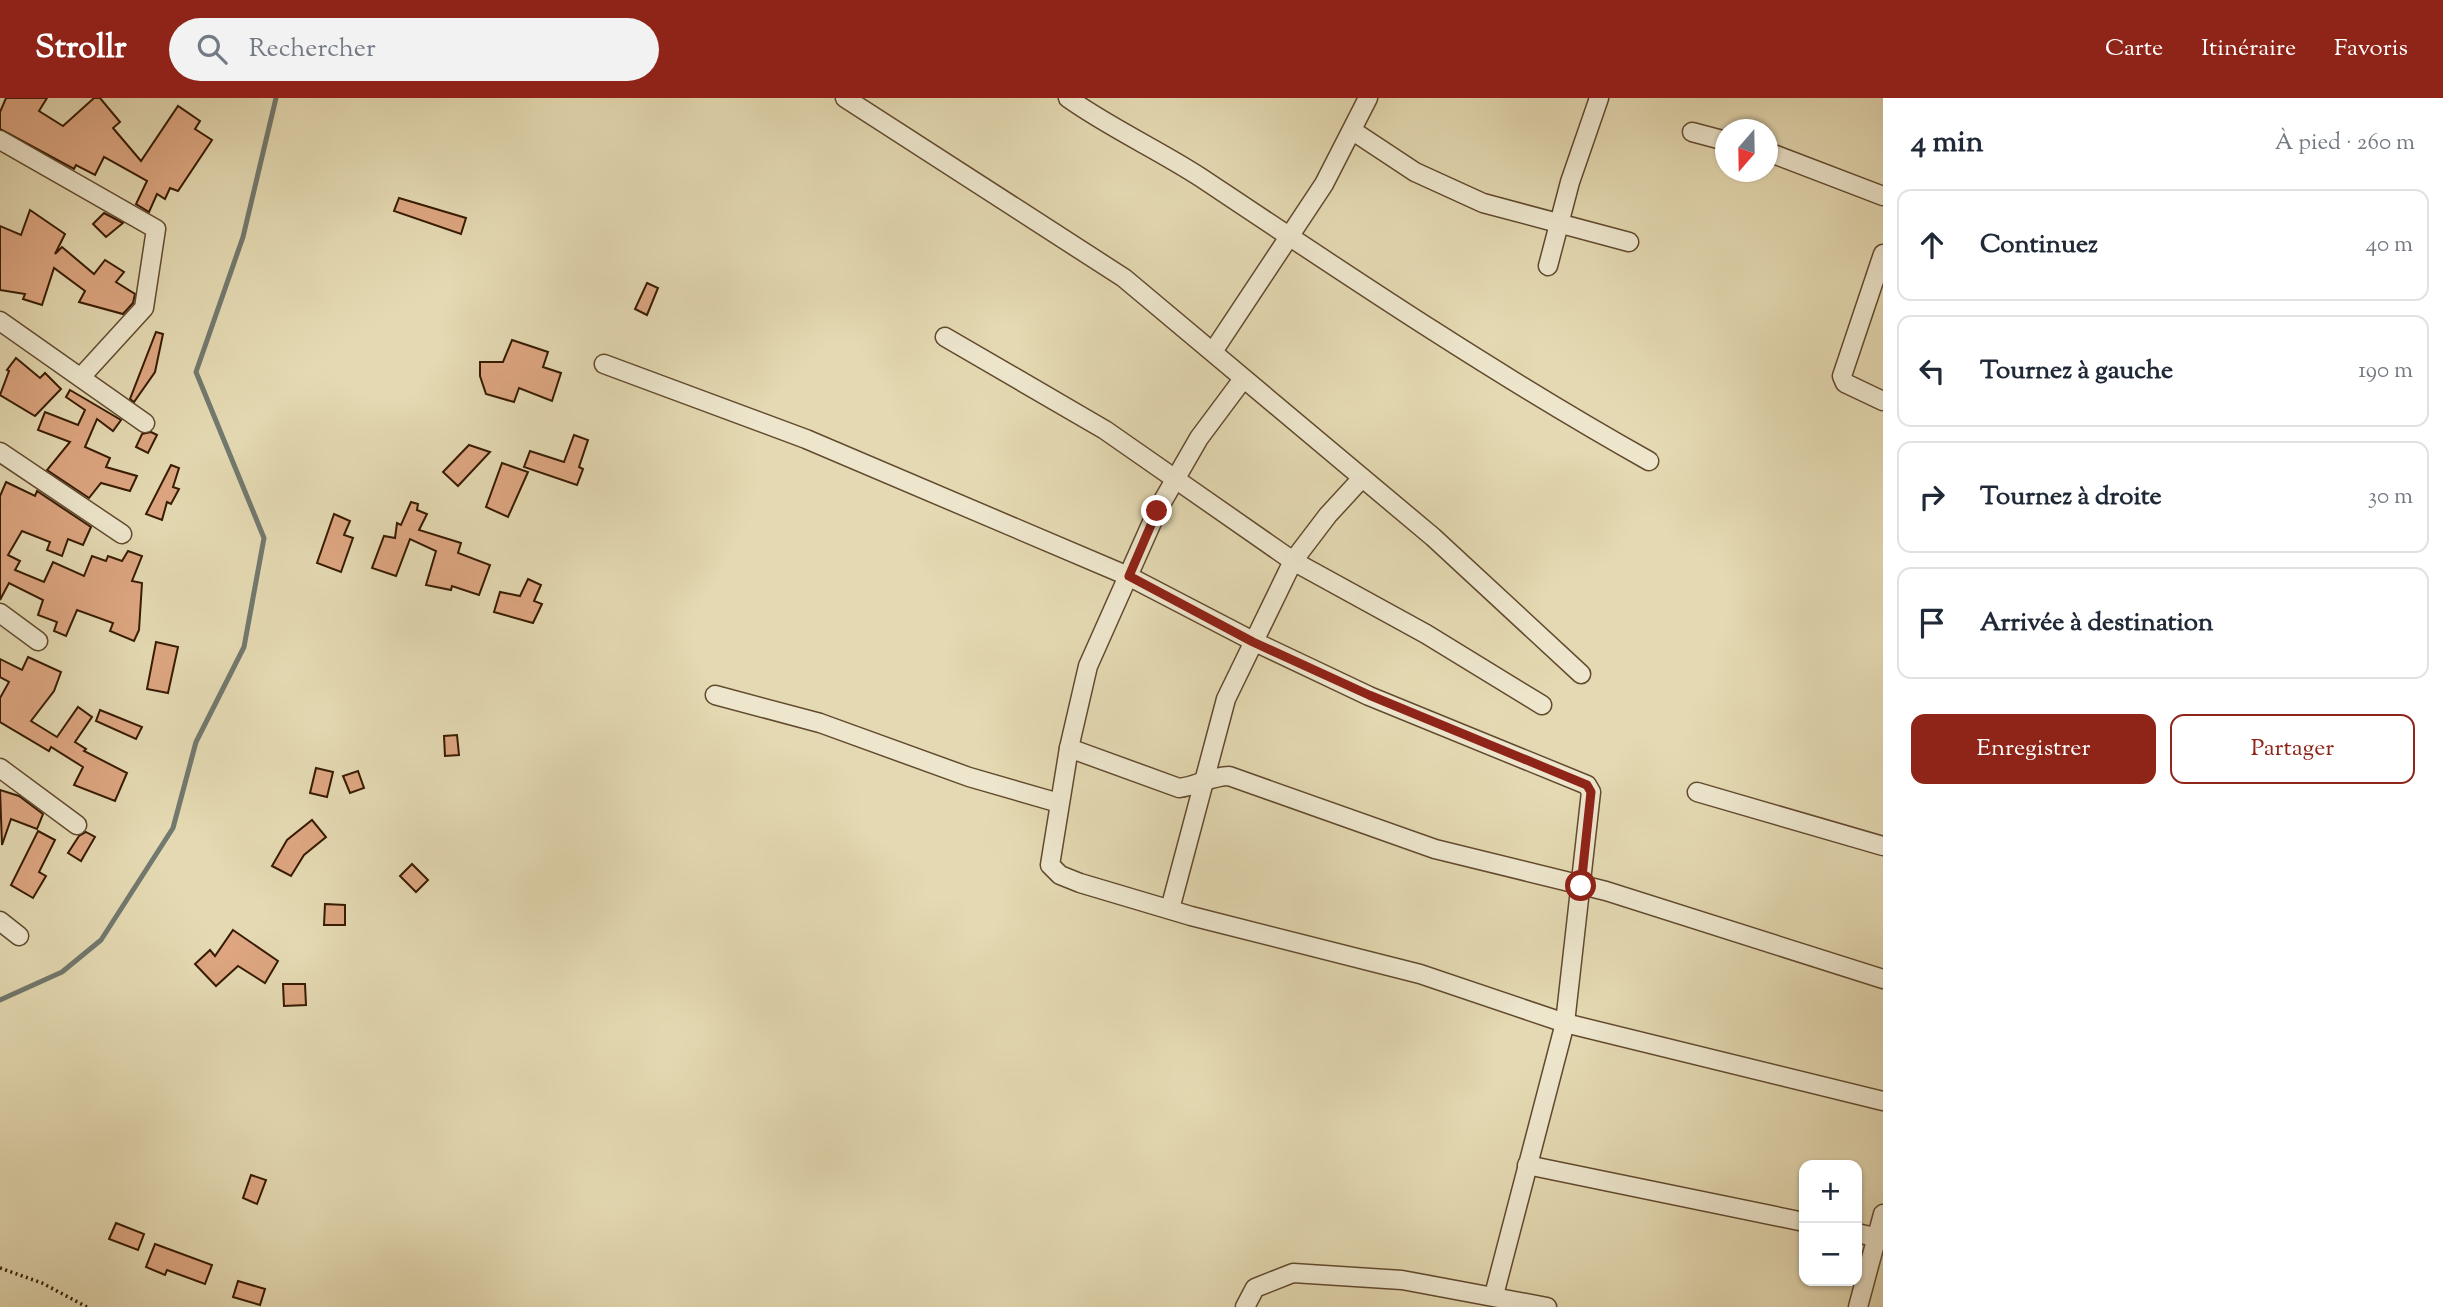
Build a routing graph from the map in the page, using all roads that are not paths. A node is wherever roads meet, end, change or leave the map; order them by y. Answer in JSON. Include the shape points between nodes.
{"nodes":[{"id":1,"x":845,"y":98,"type":"edge"},
{"id":2,"x":1068,"y":98,"type":"edge"},
{"id":3,"x":1368,"y":98,"type":"edge"},
{"id":4,"x":1599,"y":98,"type":"edge"},
{"id":5,"x":1353,"y":131,"type":"junction"},
{"id":6,"x":1692,"y":132,"type":"dead end"},
{"id":7,"x":1715,"y":138,"type":"edge"},
{"id":8,"x":0,"y":140,"type":"edge"},
{"id":9,"x":1778,"y":156,"type":"edge"},
{"id":10,"x":1883,"y":196,"type":"edge"},
{"id":11,"x":1560,"y":226,"type":"junction"},
{"id":12,"x":1290,"y":237,"type":"junction"},
{"id":13,"x":1629,"y":242,"type":"dead end"},
{"id":14,"x":1883,"y":254,"type":"edge"},
{"id":15,"x":1548,"y":266,"type":"dead end"},
{"id":16,"x":0,"y":321,"type":"edge"},
{"id":17,"x":945,"y":337,"type":"dead end"},
{"id":18,"x":1214,"y":350,"type":"junction"},
{"id":19,"x":604,"y":364,"type":"dead end"},
{"id":20,"x":81,"y":377,"type":"junction"},
{"id":21,"x":1243,"y":379,"type":"junction"},
{"id":22,"x":1883,"y":401,"type":"edge"},
{"id":23,"x":145,"y":423,"type":"dead end"},
{"id":24,"x":0,"y":452,"type":"edge"},
{"id":25,"x":1648,"y":461,"type":"dead end"},
{"id":26,"x":1177,"y":478,"type":"junction"},
{"id":27,"x":1362,"y":478,"type":"junction"},
{"id":28,"x":122,"y":534,"type":"dead end"},
{"id":29,"x":1293,"y":561,"type":"junction"},
{"id":30,"x":1129,"y":576,"type":"junction"},
{"id":31,"x":0,"y":613,"type":"edge"},
{"id":32,"x":38,"y":641,"type":"dead end"},
{"id":33,"x":1253,"y":642,"type":"junction"},
{"id":34,"x":1581,"y":674,"type":"dead end"},
{"id":35,"x":715,"y":695,"type":"dead end"},
{"id":36,"x":1542,"y":705,"type":"dead end"},
{"id":37,"x":1069,"y":748,"type":"junction"},
{"id":38,"x":0,"y":768,"type":"edge"},
{"id":39,"x":1202,"y":781,"type":"junction"},
{"id":40,"x":1697,"y":792,"type":"dead end"},
{"id":41,"x":1059,"y":803,"type":"junction"},
{"id":42,"x":77,"y":825,"type":"dead end"},
{"id":43,"x":1883,"y":846,"type":"edge"},
{"id":44,"x":1581,"y":886,"type":"junction"},
{"id":45,"x":1170,"y":909,"type":"junction"},
{"id":46,"x":0,"y":921,"type":"edge"},
{"id":47,"x":19,"y":936,"type":"dead end"},
{"id":48,"x":1883,"y":979,"type":"edge"},
{"id":49,"x":1565,"y":1023,"type":"junction"},
{"id":50,"x":1883,"y":1101,"type":"edge"},
{"id":51,"x":1527,"y":1165,"type":"junction"},
{"id":52,"x":1883,"y":1214,"type":"edge"},
{"id":53,"x":1799,"y":1222,"type":"edge"},
{"id":54,"x":1862,"y":1234,"type":"edge"},
{"id":55,"x":1880,"y":1238,"type":"edge"},
{"id":56,"x":1494,"y":1295,"type":"junction"},
{"id":57,"x":1245,"y":1307,"type":"edge"},
{"id":58,"x":1547,"y":1307,"type":"edge"},
{"id":59,"x":1858,"y":1307,"type":"edge"}],
"edges":[{"from":1,"to":18,"type":"street","via":[[1124,278]]},
{"from":2,"to":12,"type":"street"},
{"from":3,"to":5,"type":"street"},
{"from":4,"to":11,"type":"street"},
{"from":5,"to":11,"type":"street","via":[[1415,172],[1483,203]]},
{"from":5,"to":12,"type":"street"},
{"from":6,"to":7,"type":"street"},
{"from":8,"to":20,"type":"street","via":[[156,229],[144,308]]},
{"from":9,"to":10,"type":"street"},
{"from":11,"to":13,"type":"street"},
{"from":11,"to":15,"type":"street"},
{"from":12,"to":18,"type":"street"},
{"from":12,"to":25,"type":"street"},
{"from":14,"to":22,"type":"street","via":[[1842,376],[1852,387]]},
{"from":16,"to":20,"type":"street"},
{"from":17,"to":26,"type":"street","via":[[1105,430]]},
{"from":18,"to":21,"type":"street"},
{"from":19,"to":30,"type":"street","via":[[806,439]]},
{"from":20,"to":23,"type":"street"},
{"from":21,"to":26,"type":"street","via":[[1199,438]]},
{"from":21,"to":27,"type":"street"},
{"from":24,"to":28,"type":"street"},
{"from":26,"to":29,"type":"street"},
{"from":26,"to":30,"type":"street","via":[[1143,539]]},
{"from":27,"to":29,"type":"street"},
{"from":27,"to":34,"type":"street"},
{"from":29,"to":33,"type":"street"},
{"from":29,"to":36,"type":"street"},
{"from":30,"to":33,"type":"street"},
{"from":30,"to":37,"type":"street","via":[[1088,666]]},
{"from":31,"to":32,"type":"street"},
{"from":33,"to":39,"type":"street","via":[[1226,699]]},
{"from":33,"to":44,"type":"street","via":[[1587,785],[1591,792]]},
{"from":35,"to":41,"type":"street","via":[[820,723],[969,777]]},
{"from":37,"to":39,"type":"street","via":[[1179,788]]},
{"from":37,"to":41,"type":"street"},
{"from":38,"to":42,"type":"street"},
{"from":39,"to":44,"type":"street","via":[[1229,776],[1435,849]]},
{"from":39,"to":45,"type":"street"},
{"from":40,"to":43,"type":"street"},
{"from":41,"to":45,"type":"street","via":[[1049,865],[1080,883]]},
{"from":44,"to":48,"type":"street"},
{"from":44,"to":49,"type":"street"},
{"from":45,"to":49,"type":"street","via":[[1420,974]]},
{"from":46,"to":47,"type":"street"},
{"from":49,"to":50,"type":"street"},
{"from":49,"to":51,"type":"street"},
{"from":51,"to":53,"type":"street"},
{"from":51,"to":56,"type":"street"},
{"from":52,"to":55,"type":"street"},
{"from":54,"to":55,"type":"street"},
{"from":55,"to":59,"type":"street"},
{"from":56,"to":57,"type":"street","via":[[1402,1280],[1293,1273],[1255,1289]]},
{"from":56,"to":58,"type":"street"}]}
